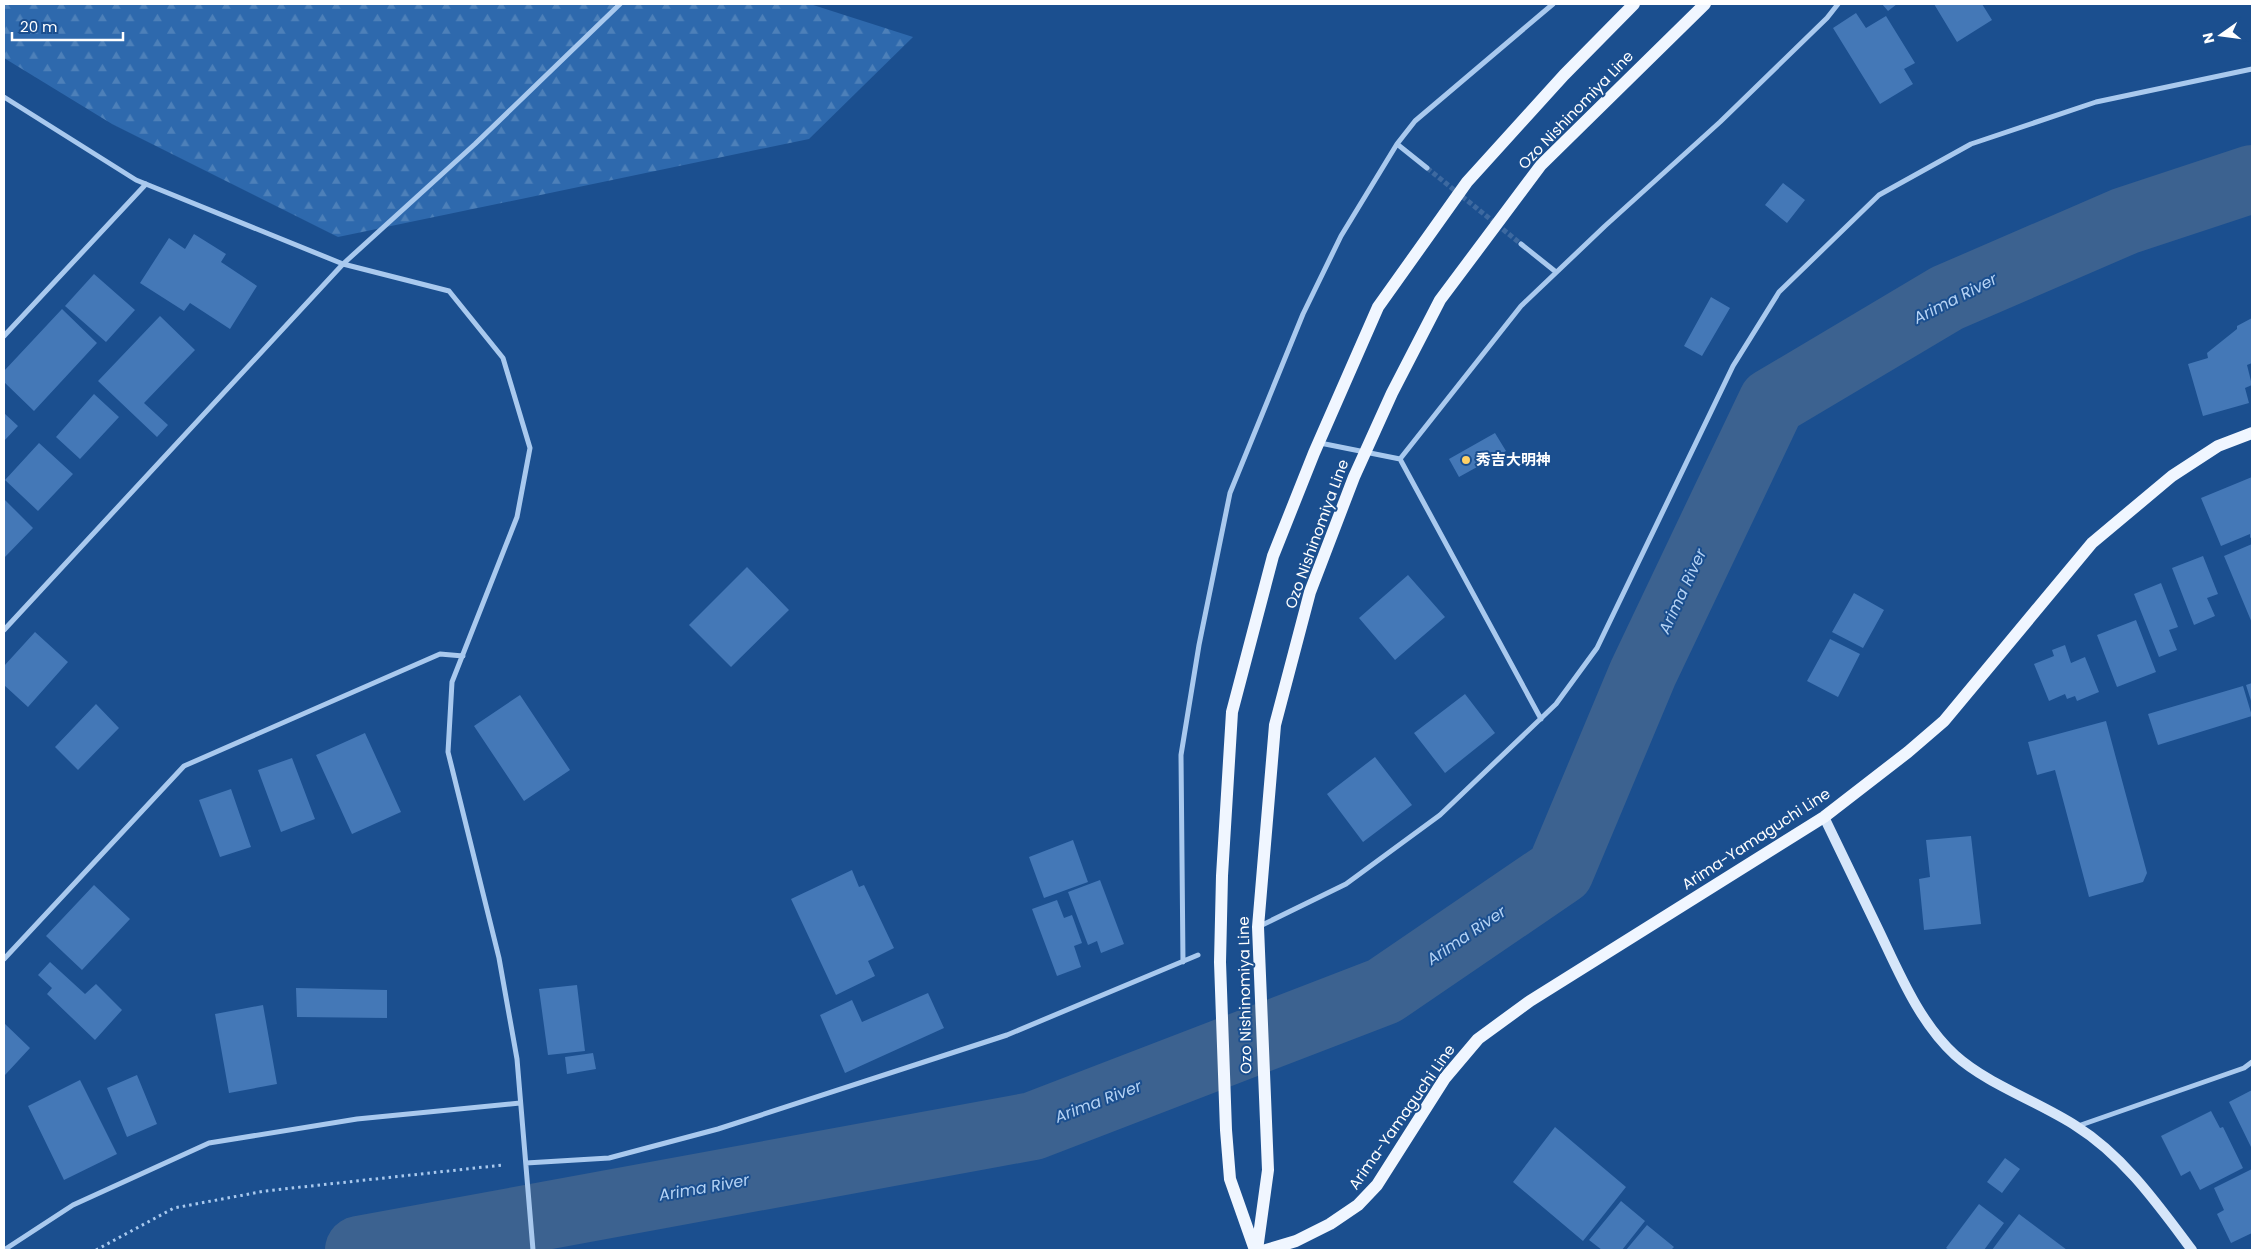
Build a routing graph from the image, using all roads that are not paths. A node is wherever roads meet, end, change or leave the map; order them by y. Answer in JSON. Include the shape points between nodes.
{"nodes":[{"id":1,"x":620,"y":4,"type":"edge"},
{"id":2,"x":1553,"y":4,"type":"edge"},
{"id":3,"x":1634,"y":4,"type":"edge"},
{"id":4,"x":1705,"y":4,"type":"edge"},
{"id":5,"x":1838,"y":4,"type":"edge"},
{"id":6,"x":2252,"y":69,"type":"edge"},
{"id":7,"x":4,"y":96,"type":"edge"},
{"id":8,"x":1396,"y":144,"type":"junction"},
{"id":9,"x":1427,"y":168,"type":"tunnel mouth"},
{"id":10,"x":146,"y":184,"type":"junction"},
{"id":11,"x":1521,"y":244,"type":"tunnel mouth"},
{"id":12,"x":343,"y":264,"type":"junction"},
{"id":13,"x":1556,"y":272,"type":"junction"},
{"id":14,"x":4,"y":336,"type":"edge"},
{"id":15,"x":2252,"y":433,"type":"edge"},
{"id":16,"x":1319,"y":443,"type":"junction"},
{"id":17,"x":1365,"y":452,"type":"junction"},
{"id":18,"x":1400,"y":459,"type":"junction"},
{"id":19,"x":4,"y":630,"type":"edge"},
{"id":20,"x":463,"y":656,"type":"junction"},
{"id":21,"x":1541,"y":719,"type":"junction"},
{"id":22,"x":1824,"y":817,"type":"junction"},
{"id":23,"x":1258,"y":927,"type":"junction"},
{"id":24,"x":1198,"y":955,"type":"dead end"},
{"id":25,"x":4,"y":960,"type":"edge"},
{"id":26,"x":1183,"y":962,"type":"junction"},
{"id":27,"x":2252,"y":1062,"type":"edge"},
{"id":28,"x":520,"y":1103,"type":"junction"},
{"id":29,"x":2078,"y":1126,"type":"junction"},
{"id":30,"x":526,"y":1163,"type":"junction"},
{"id":31,"x":4,"y":1250,"type":"edge"},
{"id":32,"x":533,"y":1250,"type":"edge"},
{"id":33,"x":1256,"y":1250,"type":"edge"},
{"id":34,"x":1266,"y":1250,"type":"edge"},
{"id":35,"x":2192,"y":1250,"type":"edge"}],
"edges":[{"from":1,"to":12,"type":"street","via":[[475,144]]},
{"from":2,"to":8,"type":"street","via":[[1415,121]]},
{"from":3,"to":16,"type":"main road","name":"Ozo Nishinomiya Line","via":[[1467,182],[1378,307]]},
{"from":4,"to":17,"type":"main road","name":"Ozo Nishinomiya Line","via":[[1541,165],[1440,300]]},
{"from":5,"to":13,"type":"street","via":[[1720,122]]},
{"from":6,"to":21,"type":"street","via":[[2096,102],[1971,144],[1879,195],[1779,292],[1733,366],[1597,648]]},
{"from":7,"to":10,"type":"street"},
{"from":8,"to":9,"type":"street"},
{"from":8,"to":26,"type":"street","via":[[1341,236],[1303,314],[1230,493],[1199,644],[1181,756]]},
{"from":10,"to":12,"type":"street"},
{"from":10,"to":14,"type":"street"},
{"from":11,"to":13,"type":"street"},
{"from":12,"to":19,"type":"street"},
{"from":12,"to":20,"type":"street","via":[[449,291],[503,358],[530,448],[517,517]]},
{"from":13,"to":18,"type":"street","via":[[1521,306]]},
{"from":15,"to":22,"type":"main road","name":"Arima-Yamaguchi Line","via":[[2218,446],[2172,476],[2092,543],[1944,721]]},
{"from":16,"to":17,"type":"street"},
{"from":16,"to":33,"type":"main road","name":"Ozo Nishinomiya Line","via":[[1273,556],[1232,712],[1220,962],[1226,1130],[1230,1179]]},
{"from":17,"to":18,"type":"street"},
{"from":17,"to":23,"type":"main road","name":"Ozo Nishinomiya Line","via":[[1310,592],[1275,725]]},
{"from":18,"to":21,"type":"street"},
{"from":20,"to":25,"type":"street","via":[[440,654],[184,766]]},
{"from":20,"to":28,"type":"street","via":[[452,682],[448,752],[500,958],[517,1059]]},
{"from":21,"to":23,"type":"street","via":[[1440,815],[1362,873]]},
{"from":22,"to":29,"type":"street","via":[[1905,985],[1934,1030],[1956,1056],[1987,1077]]},
{"from":22,"to":34,"type":"main road","name":"Arima-Yamaguchi Line","via":[[1530,1001],[1478,1039],[1445,1078],[1377,1185],[1358,1205],[1330,1224]]},
{"from":23,"to":33,"type":"main road","name":"Ozo Nishinomiya Line","via":[[1268,1170]]},
{"from":24,"to":26,"type":"street"},
{"from":26,"to":30,"type":"street","via":[[1007,1035],[718,1130],[610,1158]]},
{"from":27,"to":29,"type":"street","via":[[2244,1068]]},
{"from":28,"to":30,"type":"street"},
{"from":28,"to":31,"type":"street","via":[[357,1119],[209,1143],[73,1205]]},
{"from":29,"to":35,"type":"street","via":[[2117,1159]]},
{"from":30,"to":32,"type":"street"}]}
